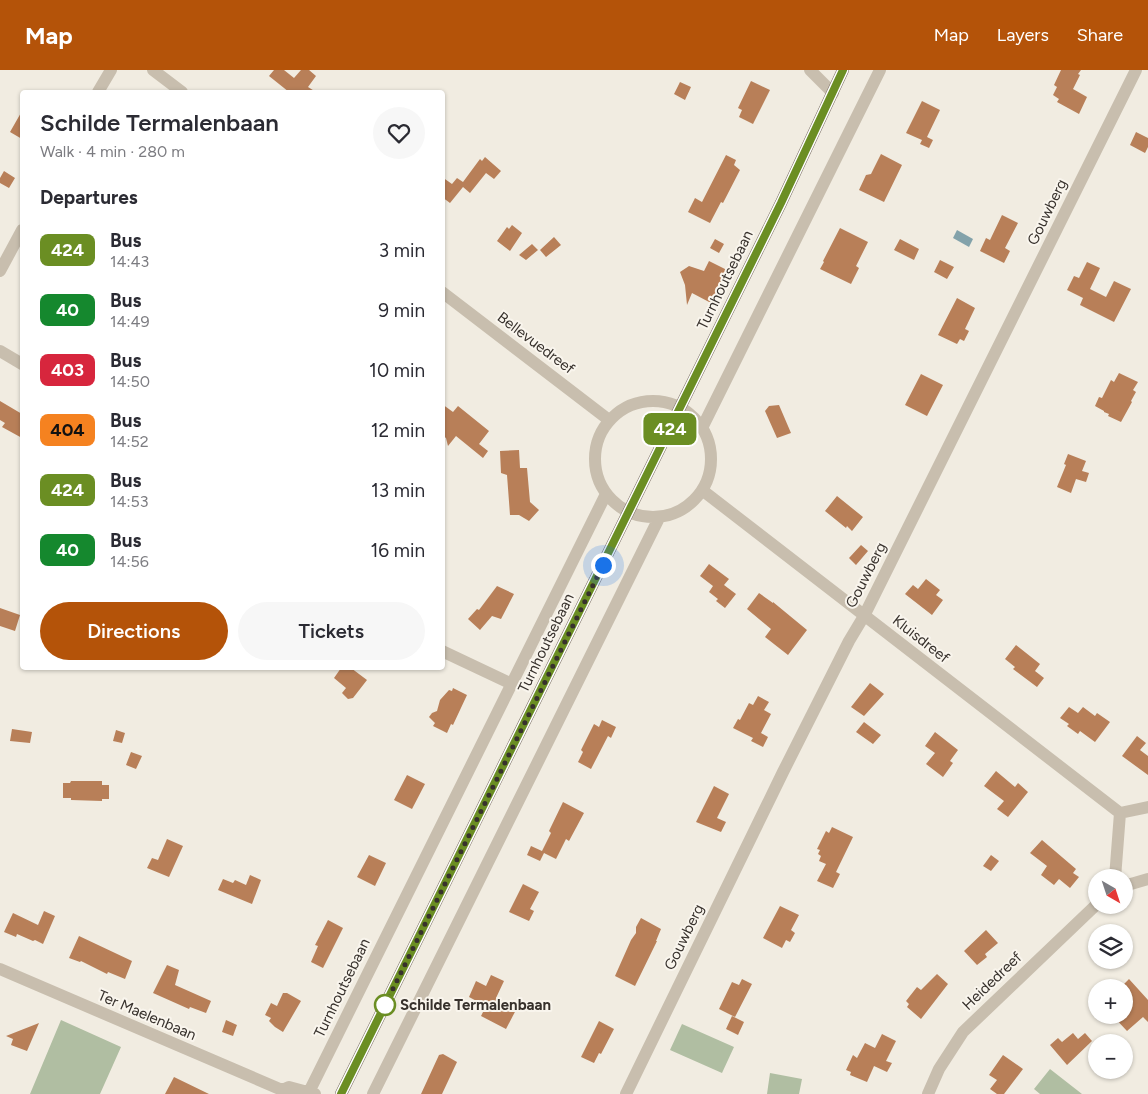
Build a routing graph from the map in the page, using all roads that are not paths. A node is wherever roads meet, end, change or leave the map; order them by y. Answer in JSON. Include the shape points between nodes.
{"nodes":[{"id":1,"x":111,"y":70,"type":"edge"},
{"id":2,"x":153,"y":70,"type":"edge"},
{"id":3,"x":810,"y":70,"type":"edge"},
{"id":4,"x":843,"y":70,"type":"edge"},
{"id":5,"x":880,"y":70,"type":"edge"},
{"id":6,"x":1136,"y":70,"type":"edge"},
{"id":7,"x":99,"y":90,"type":"edge"},
{"id":8,"x":179,"y":90,"type":"edge"},
{"id":9,"x":833,"y":92,"type":"junction"},
{"id":10,"x":20,"y":234,"type":"edge"},
{"id":11,"x":0,"y":271,"type":"edge"},
{"id":12,"x":445,"y":294,"type":"edge"},
{"id":13,"x":0,"y":351,"type":"edge"},
{"id":14,"x":20,"y":363,"type":"edge"},
{"id":15,"x":680,"y":408,"type":"junction"},
{"id":16,"x":609,"y":420,"type":"junction"},
{"id":17,"x":702,"y":428,"type":"junction"},
{"id":18,"x":702,"y":490,"type":"junction"},
{"id":19,"x":605,"y":496,"type":"junction"},
{"id":20,"x":628,"y":513,"type":"junction"},
{"id":21,"x":659,"y":518,"type":"junction"},
{"id":22,"x":864,"y":616,"type":"junction"},
{"id":23,"x":445,"y":653,"type":"edge"},
{"id":24,"x":512,"y":684,"type":"junction"},
{"id":25,"x":1148,"y":807,"type":"edge"},
{"id":26,"x":1120,"y":813,"type":"junction"},
{"id":27,"x":1117,"y":869,"type":"edge"},
{"id":28,"x":1148,"y":879,"type":"edge"},
{"id":29,"x":1133,"y":883,"type":"edge"},
{"id":30,"x":1088,"y":913,"type":"edge"},
{"id":31,"x":0,"y":969,"type":"edge"},
{"id":32,"x":283,"y":1092,"type":"edge"},
{"id":33,"x":311,"y":1093,"type":"edge"},
{"id":34,"x":341,"y":1094,"type":"edge"},
{"id":35,"x":373,"y":1094,"type":"edge"},
{"id":36,"x":626,"y":1094,"type":"edge"},
{"id":37,"x":928,"y":1094,"type":"edge"}],
"edges":[{"from":1,"to":7,"type":"street"},
{"from":2,"to":8,"type":"street"},
{"from":3,"to":9,"type":"street"},
{"from":4,"to":9,"type":"main road","name":"Turnhoutsebaan"},
{"from":5,"to":17,"type":"street"},
{"from":6,"to":22,"type":"street","name":"Gouwberg"},
{"from":9,"to":15,"type":"main road","name":"Turnhoutsebaan"},
{"from":10,"to":11,"type":"street"},
{"from":12,"to":16,"type":"street","name":"Bellevuedreef"},
{"from":13,"to":14,"type":"street"},
{"from":15,"to":16,"type":"street","via":[[666,402],[635,403]]},
{"from":15,"to":17,"type":"street"},
{"from":15,"to":20,"type":"main road","name":"Turnhoutsebaan"},
{"from":16,"to":19,"type":"street","via":[[598,438],[594,460]]},
{"from":17,"to":18,"type":"street","via":[[709,443],[711,459],[709,475]]},
{"from":18,"to":21,"type":"street","via":[[691,504],[676,514]]},
{"from":18,"to":22,"type":"street","name":"Kluisdreef"},
{"from":19,"to":20,"type":"street"},
{"from":19,"to":24,"type":"street","name":"Turnhoutsebaan"},
{"from":20,"to":21,"type":"street","via":[[643,518]]},
{"from":20,"to":34,"type":"main road","name":"Turnhoutsebaan"},
{"from":21,"to":35,"type":"street"},
{"from":22,"to":26,"type":"street","name":"Kluisdreef"},
{"from":22,"to":36,"type":"street","name":"Gouwberg","via":[[783,772]]},
{"from":23,"to":24,"type":"street"},
{"from":24,"to":33,"type":"street","name":"Turnhoutsebaan"},
{"from":25,"to":26,"type":"street"},
{"from":26,"to":27,"type":"street"},
{"from":28,"to":29,"type":"street"},
{"from":30,"to":37,"type":"street","name":"Heidedreef","via":[[963,1032],[939,1069]]},
{"from":31,"to":32,"type":"street","name":"Ter Maelenbaan"},
{"from":32,"to":33,"type":"street","name":"Ter Maelenbaan","via":[[289,1087]]}]}
